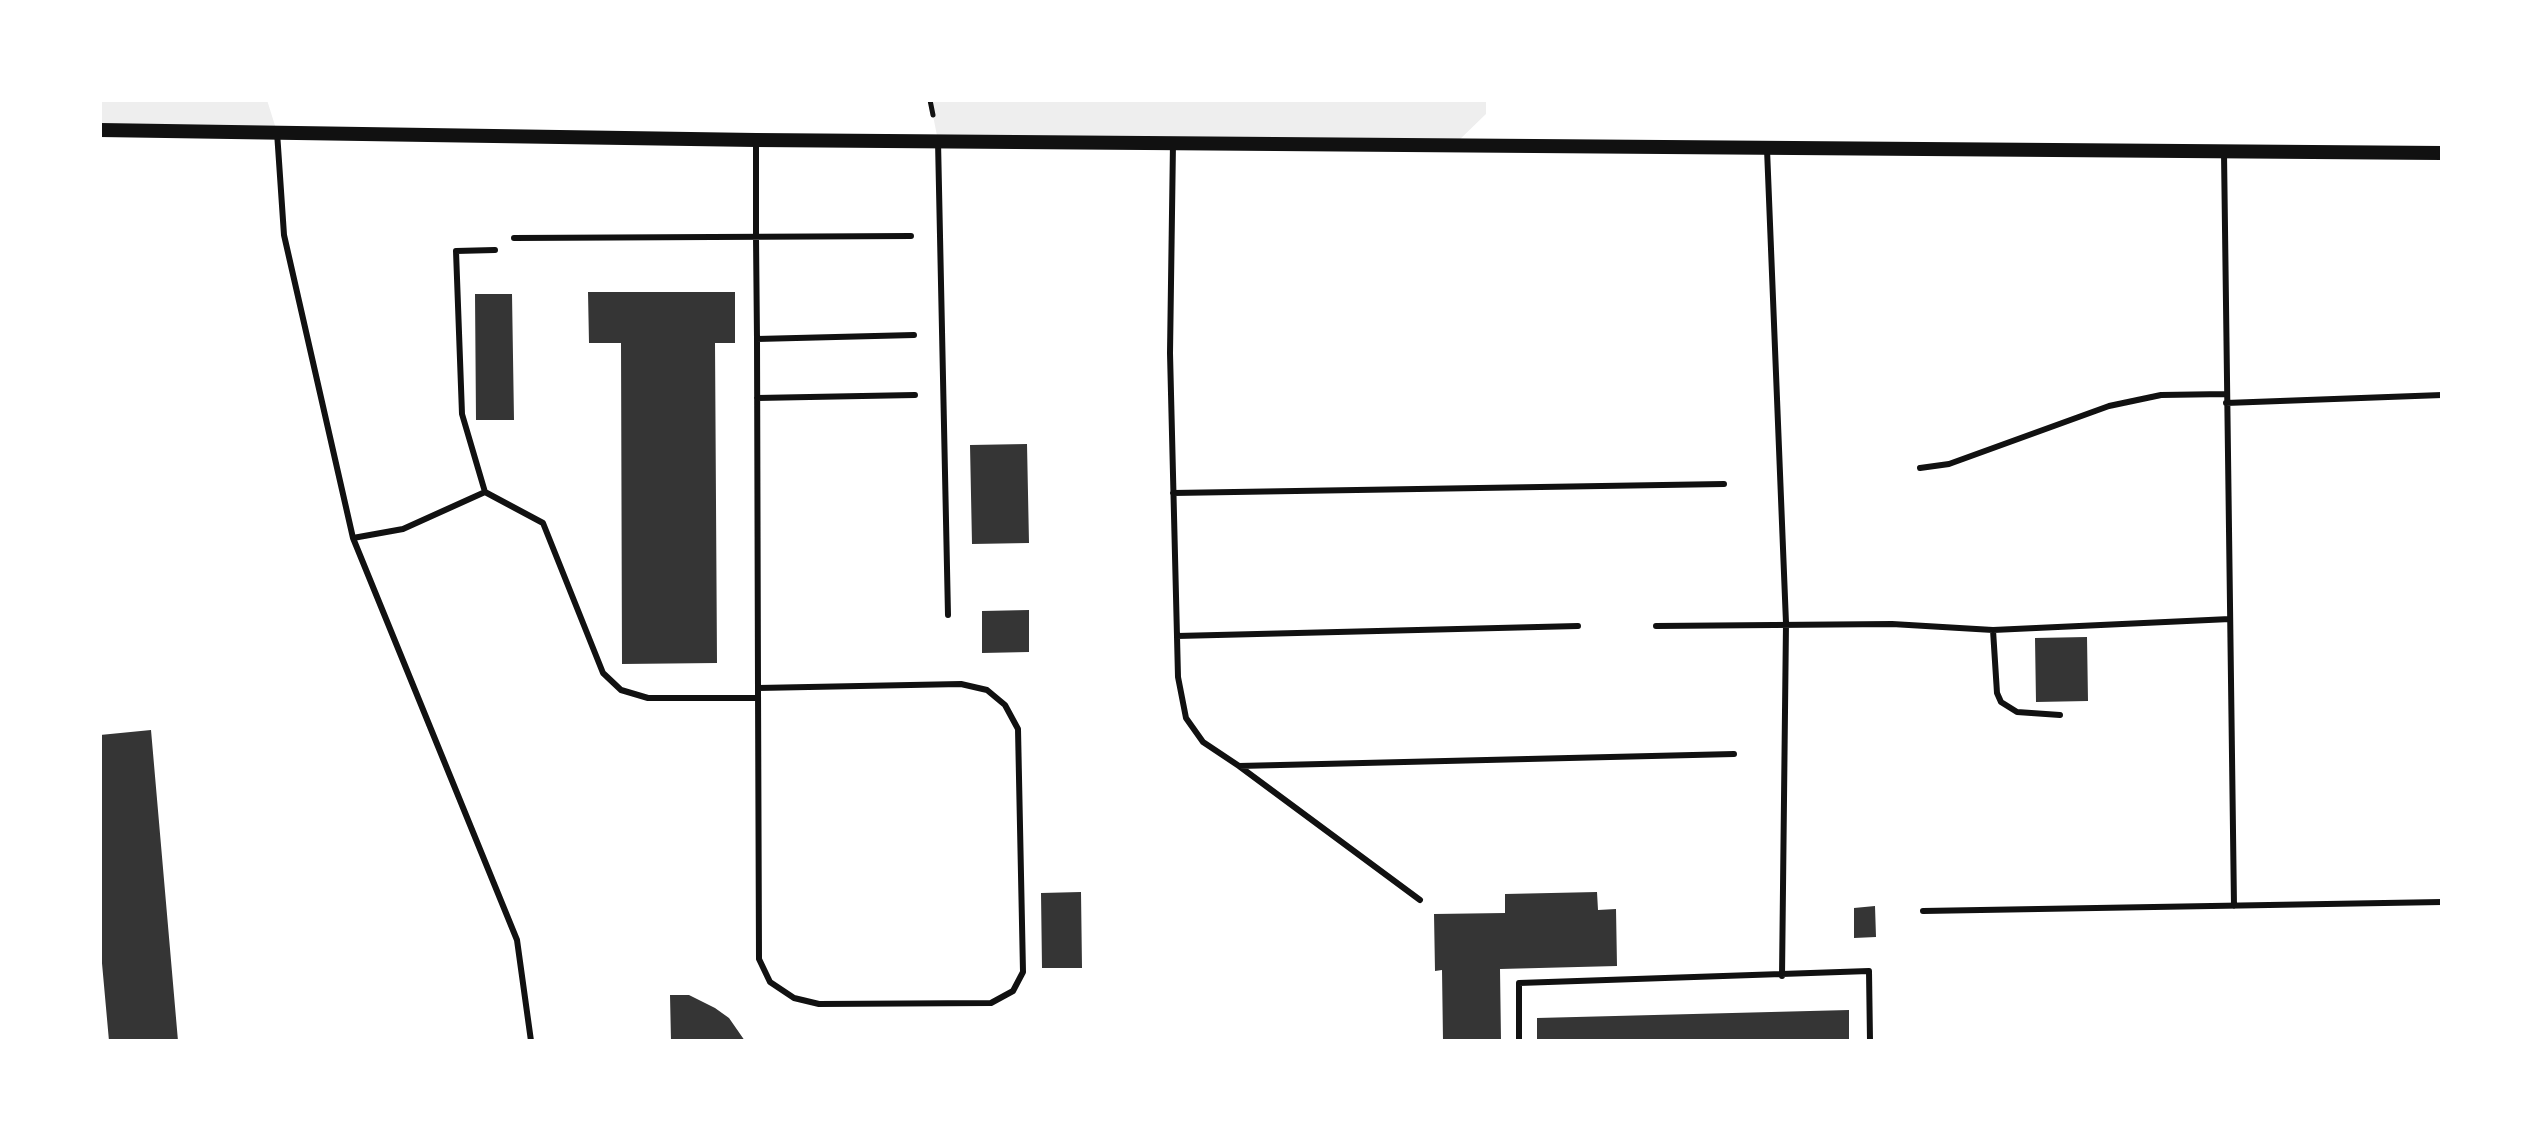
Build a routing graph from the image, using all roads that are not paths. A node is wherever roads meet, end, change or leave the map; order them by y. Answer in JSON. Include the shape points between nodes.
{"nodes":[{"id":1,"x":100,"y":130,"type":"edge"},
{"id":2,"x":277,"y":132,"type":"junction"},
{"id":3,"x":756,"y":140,"type":"junction"},
{"id":4,"x":938,"y":141,"type":"junction"},
{"id":5,"x":1173,"y":143,"type":"junction"},
{"id":6,"x":1767,"y":145,"type":"junction"},
{"id":7,"x":2224,"y":150,"type":"junction"},
{"id":8,"x":2442,"y":153,"type":"edge"},
{"id":9,"x":911,"y":236,"type":"dead end"},
{"id":10,"x":756,"y":237,"type":"junction"},
{"id":11,"x":514,"y":238,"type":"dead end"},
{"id":12,"x":495,"y":250,"type":"dead end"},
{"id":13,"x":914,"y":335,"type":"dead end"},
{"id":14,"x":757,"y":339,"type":"junction"},
{"id":15,"x":2226,"y":394,"type":"junction"},
{"id":16,"x":915,"y":395,"type":"dead end"},
{"id":17,"x":2442,"y":395,"type":"edge"},
{"id":18,"x":757,"y":398,"type":"junction"},
{"id":19,"x":2226,"y":403,"type":"junction"},
{"id":20,"x":1920,"y":468,"type":"dead end"},
{"id":21,"x":1724,"y":484,"type":"dead end"},
{"id":22,"x":485,"y":492,"type":"junction"},
{"id":23,"x":1173,"y":493,"type":"junction"},
{"id":24,"x":353,"y":538,"type":"junction"},
{"id":25,"x":948,"y":615,"type":"dead end"},
{"id":26,"x":2230,"y":619,"type":"junction"},
{"id":27,"x":1786,"y":623,"type":"junction"},
{"id":28,"x":1578,"y":626,"type":"dead end"},
{"id":29,"x":1656,"y":626,"type":"dead end"},
{"id":30,"x":1993,"y":630,"type":"junction"},
{"id":31,"x":1177,"y":636,"type":"junction"},
{"id":32,"x":758,"y":688,"type":"junction"},
{"id":33,"x":758,"y":698,"type":"junction"},
{"id":34,"x":2060,"y":715,"type":"dead end"},
{"id":35,"x":1734,"y":754,"type":"dead end"},
{"id":36,"x":1239,"y":766,"type":"junction"},
{"id":37,"x":1420,"y":900,"type":"dead end"},
{"id":38,"x":2442,"y":902,"type":"edge"},
{"id":39,"x":2234,"y":906,"type":"junction"},
{"id":40,"x":1923,"y":911,"type":"dead end"},
{"id":41,"x":1782,"y":976,"type":"junction"},
{"id":42,"x":531,"y":1041,"type":"edge"},
{"id":43,"x":1519,"y":1041,"type":"edge"},
{"id":44,"x":1870,"y":1041,"type":"edge"}],
"edges":[{"from":1,"to":2,"type":"street"},
{"from":2,"to":3,"type":"street"},
{"from":2,"to":24,"type":"lane","via":[[284,235]]},
{"from":3,"to":4,"type":"street"},
{"from":3,"to":10,"type":"lane"},
{"from":4,"to":5,"type":"street"},
{"from":4,"to":25,"type":"lane"},
{"from":5,"to":6,"type":"street"},
{"from":5,"to":23,"type":"lane"},
{"from":6,"to":7,"type":"street"},
{"from":6,"to":27,"type":"lane"},
{"from":7,"to":8,"type":"street"},
{"from":7,"to":15,"type":"lane"},
{"from":9,"to":10,"type":"lane"},
{"from":10,"to":11,"type":"lane"},
{"from":10,"to":14,"type":"lane"},
{"from":12,"to":22,"type":"lane","via":[[456,251],[462,414]]},
{"from":13,"to":14,"type":"lane"},
{"from":14,"to":18,"type":"lane"},
{"from":15,"to":19,"type":"lane"},
{"from":15,"to":20,"type":"lane","via":[[2161,395],[2109,406],[1949,464]]},
{"from":16,"to":18,"type":"lane"},
{"from":17,"to":19,"type":"lane"},
{"from":18,"to":32,"type":"lane"},
{"from":19,"to":26,"type":"lane"},
{"from":21,"to":23,"type":"lane"},
{"from":22,"to":24,"type":"lane","via":[[403,529]]},
{"from":22,"to":33,"type":"lane","via":[[543,523],[603,673],[621,690],[648,698]]},
{"from":23,"to":31,"type":"lane"},
{"from":24,"to":42,"type":"lane","via":[[517,940]]},
{"from":26,"to":30,"type":"lane"},
{"from":26,"to":39,"type":"lane"},
{"from":27,"to":29,"type":"lane"},
{"from":27,"to":30,"type":"lane"},
{"from":27,"to":41,"type":"lane"},
{"from":28,"to":31,"type":"lane"},
{"from":30,"to":34,"type":"lane","via":[[2001,702],[2017,712]]},
{"from":31,"to":36,"type":"lane","via":[[1186,718],[1203,742]]},
{"from":32,"to":33,"type":"lane"},
{"from":32,"to":33,"type":"lane","via":[[961,684],[987,690],[1005,705],[1018,729],[1023,972],[1013,991],[991,1003],[819,1004],[794,998],[770,982],[759,959]]},
{"from":35,"to":36,"type":"lane"},
{"from":36,"to":37,"type":"lane"},
{"from":38,"to":39,"type":"lane"},
{"from":39,"to":40,"type":"lane"},
{"from":41,"to":43,"type":"lane","via":[[1519,983]]},
{"from":41,"to":44,"type":"lane","via":[[1869,971]]}]}
